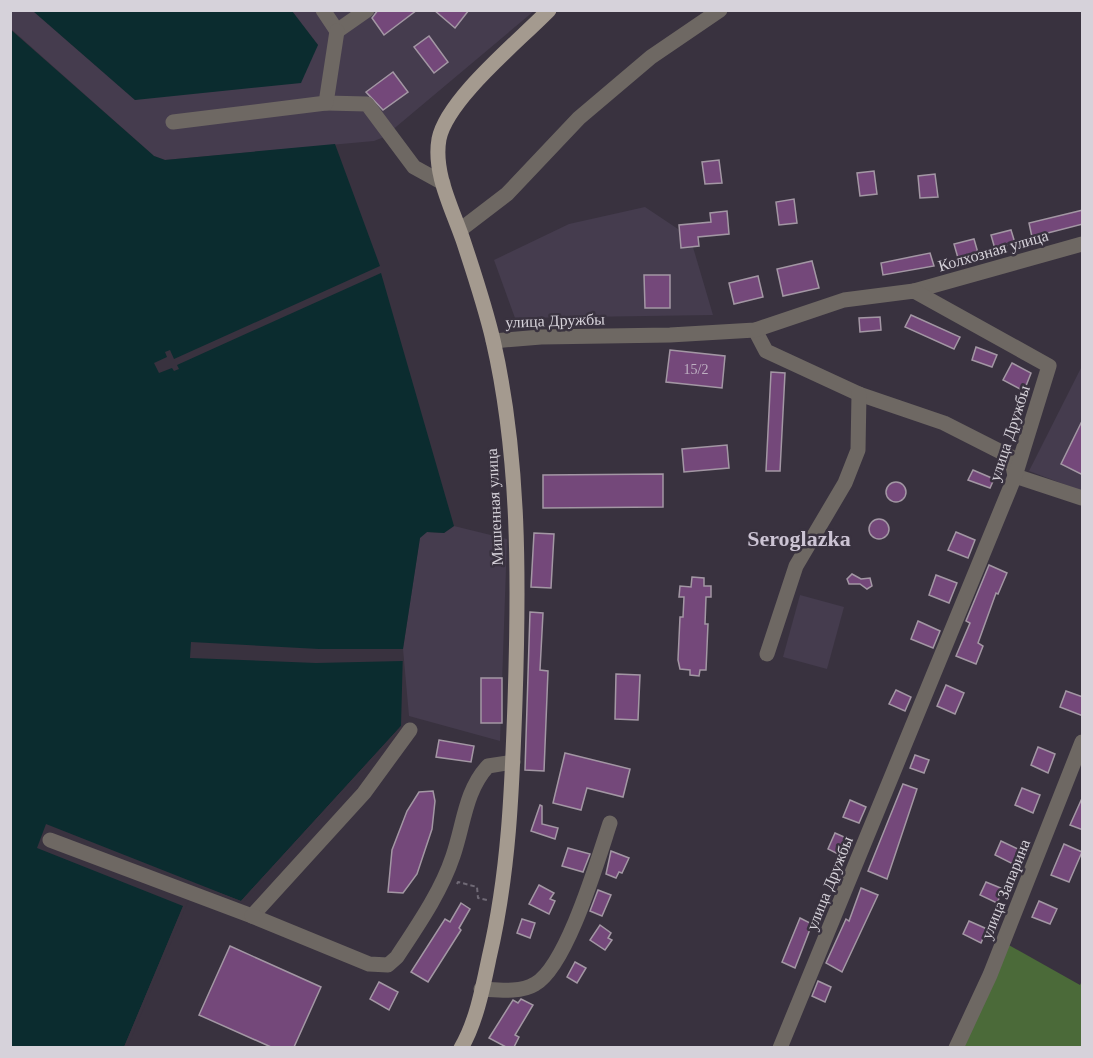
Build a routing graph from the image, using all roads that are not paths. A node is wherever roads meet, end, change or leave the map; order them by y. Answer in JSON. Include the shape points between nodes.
{"nodes":[{"id":1,"x":323,"y":10,"type":"edge"},
{"id":2,"x":367,"y":10,"type":"edge"},
{"id":3,"x":549,"y":10,"type":"edge"},
{"id":4,"x":720,"y":10,"type":"edge"},
{"id":5,"x":337,"y":31,"type":"junction"},
{"id":6,"x":326,"y":103,"type":"junction"},
{"id":7,"x":173,"y":122,"type":"dead end"},
{"id":8,"x":443,"y":183,"type":"junction"},
{"id":9,"x":460,"y":230,"type":"junction"},
{"id":10,"x":1083,"y":244,"type":"edge"},
{"id":11,"x":914,"y":291,"type":"junction"},
{"id":12,"x":755,"y":330,"type":"junction"},
{"id":13,"x":493,"y":341,"type":"junction"},
{"id":14,"x":860,"y":394,"type":"junction"},
{"id":15,"x":1015,"y":476,"type":"junction"},
{"id":16,"x":1083,"y":498,"type":"edge"},
{"id":17,"x":767,"y":654,"type":"dead end"},
{"id":18,"x":410,"y":730,"type":"dead end"},
{"id":19,"x":1083,"y":742,"type":"edge"},
{"id":20,"x":513,"y":762,"type":"junction"},
{"id":21,"x":610,"y":823,"type":"dead end"},
{"id":22,"x":50,"y":840,"type":"dead end"},
{"id":23,"x":252,"y":916,"type":"junction"},
{"id":24,"x":481,"y":989,"type":"junction"},
{"id":25,"x":464,"y":1046,"type":"edge"},
{"id":26,"x":780,"y":1047,"type":"edge"},
{"id":27,"x":956,"y":1047,"type":"edge"}],
"edges":[{"from":1,"to":5,"type":"street"},
{"from":2,"to":5,"type":"street"},
{"from":3,"to":8,"type":"main road","name":"Мишенная улица","via":[[470,89],[446,121],[438,152]]},
{"from":4,"to":9,"type":"street","via":[[642,64],[579,118],[507,194]]},
{"from":5,"to":6,"type":"street"},
{"from":6,"to":7,"type":"street"},
{"from":6,"to":8,"type":"street","via":[[367,104],[414,166]]},
{"from":8,"to":9,"type":"main road","name":"Мишенная улица"},
{"from":9,"to":13,"type":"main road","name":"Мишенная улица"},
{"from":10,"to":11,"type":"street","name":"Колхозная улица"},
{"from":11,"to":12,"type":"street","name":"улица Дружбы","via":[[844,300]]},
{"from":11,"to":15,"type":"street","name":"улица Дружбы","via":[[1049,366]]},
{"from":12,"to":13,"type":"street","name":"улица Дружбы"},
{"from":12,"to":14,"type":"street","via":[[766,351]]},
{"from":13,"to":20,"type":"main road","name":"Мишенная улица","via":[[509,446],[516,541]]},
{"from":14,"to":15,"type":"street","via":[[944,423],[1011,457]]},
{"from":14,"to":17,"type":"street","via":[[858,450],[845,483],[796,566]]},
{"from":15,"to":16,"type":"street"},
{"from":15,"to":26,"type":"street","name":"улица Дружбы"},
{"from":18,"to":23,"type":"street","via":[[364,793]]},
{"from":19,"to":27,"type":"street","name":"улица Запарина","via":[[990,975]]},
{"from":20,"to":23,"type":"street","via":[[488,766],[474,781],[453,856],[436,894],[388,965],[369,964]]},
{"from":20,"to":24,"type":"main road","name":"Мишенная улица","via":[[507,863],[498,922]]},
{"from":21,"to":24,"type":"street","via":[[572,927],[550,972],[523,989]]},
{"from":22,"to":23,"type":"street"},
{"from":24,"to":25,"type":"main road","name":"Мишенная улица"}]}
